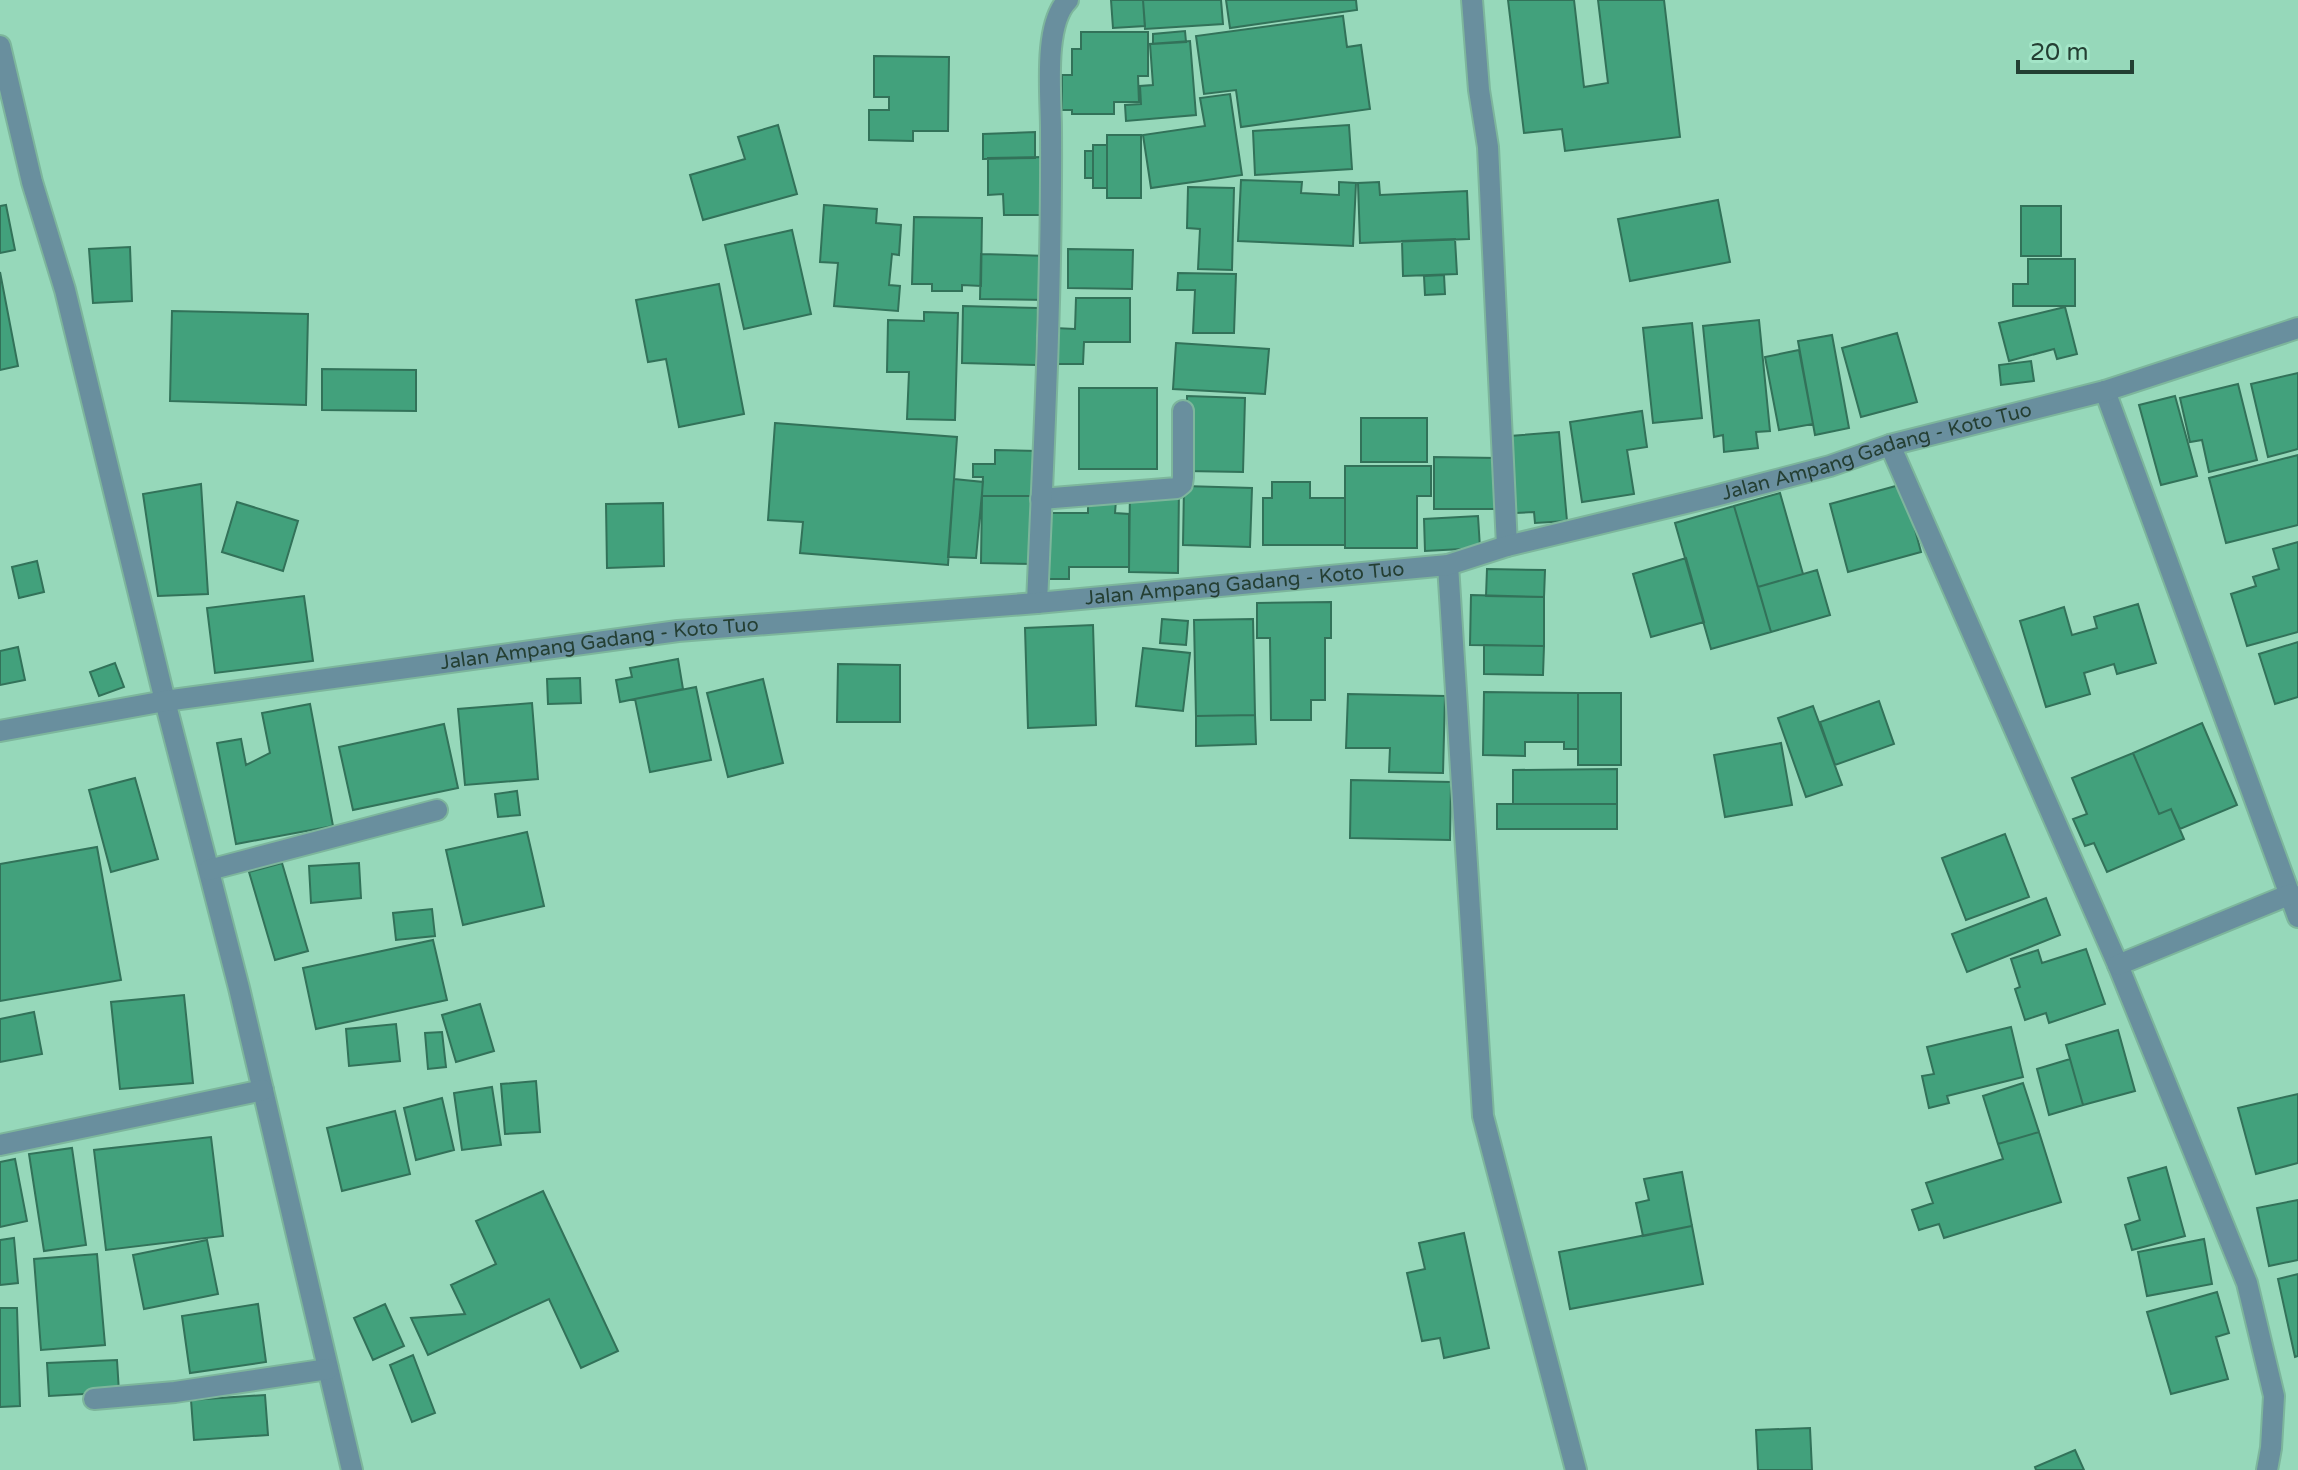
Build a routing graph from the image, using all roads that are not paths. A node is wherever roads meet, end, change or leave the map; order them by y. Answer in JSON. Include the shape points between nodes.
{"nodes":[{"id":1,"x":1068,"y":0,"type":"edge"},
{"id":2,"x":1472,"y":0,"type":"edge"},
{"id":3,"x":0,"y":46,"type":"edge"},
{"id":4,"x":2298,"y":328,"type":"edge"},
{"id":5,"x":2105,"y":391,"type":"junction"},
{"id":6,"x":1183,"y":411,"type":"dead end"},
{"id":7,"x":1890,"y":445,"type":"junction"},
{"id":8,"x":1041,"y":499,"type":"junction"},
{"id":9,"x":1507,"y":546,"type":"junction"},
{"id":10,"x":1448,"y":565,"type":"junction"},
{"id":11,"x":1037,"y":603,"type":"junction"},
{"id":12,"x":165,"y":701,"type":"junction"},
{"id":13,"x":0,"y":731,"type":"edge"},
{"id":14,"x":437,"y":810,"type":"dead end"},
{"id":15,"x":209,"y":870,"type":"junction"},
{"id":16,"x":2291,"y":894,"type":"junction"},
{"id":17,"x":2298,"y":917,"type":"edge"},
{"id":18,"x":2118,"y":965,"type":"junction"},
{"id":19,"x":263,"y":1090,"type":"junction"},
{"id":20,"x":0,"y":1145,"type":"edge"},
{"id":21,"x":328,"y":1369,"type":"junction"},
{"id":22,"x":94,"y":1399,"type":"dead end"},
{"id":23,"x":352,"y":1470,"type":"edge"},
{"id":24,"x":1576,"y":1470,"type":"edge"},
{"id":25,"x":2267,"y":1470,"type":"edge"}],
"edges":[{"from":1,"to":8,"type":"street","via":[[1054,26],[1052,271]]},
{"from":2,"to":9,"type":"street","via":[[1488,147]]},
{"from":3,"to":12,"type":"street"},
{"from":4,"to":5,"type":"street","name":"Jalan Ampang Gadang - Koto Tuo"},
{"from":5,"to":7,"type":"street","name":"Jalan Ampang Gadang - Koto Tuo"},
{"from":5,"to":16,"type":"street"},
{"from":6,"to":8,"type":"street","via":[[1183,477],[1177,488]]},
{"from":7,"to":9,"type":"street","name":"Jalan Ampang Gadang - Koto Tuo","via":[[1744,489]]},
{"from":7,"to":18,"type":"street"},
{"from":8,"to":11,"type":"street"},
{"from":9,"to":10,"type":"street","name":"Jalan Ampang Gadang - Koto Tuo"},
{"from":10,"to":11,"type":"street","name":"Jalan Ampang Gadang - Koto Tuo"},
{"from":10,"to":24,"type":"street","via":[[1483,1116]]},
{"from":11,"to":12,"type":"street","name":"Jalan Ampang Gadang - Koto Tuo","via":[[678,631]]},
{"from":12,"to":13,"type":"street","name":"Jalan Ampang Gadang - Koto Tuo"},
{"from":12,"to":15,"type":"street"},
{"from":14,"to":15,"type":"street"},
{"from":15,"to":19,"type":"street"},
{"from":16,"to":17,"type":"street"},
{"from":16,"to":18,"type":"street"},
{"from":18,"to":25,"type":"street","via":[[2247,1283],[2274,1396]]},
{"from":19,"to":20,"type":"street"},
{"from":19,"to":21,"type":"street"},
{"from":21,"to":22,"type":"street"},
{"from":21,"to":23,"type":"street"}]}
